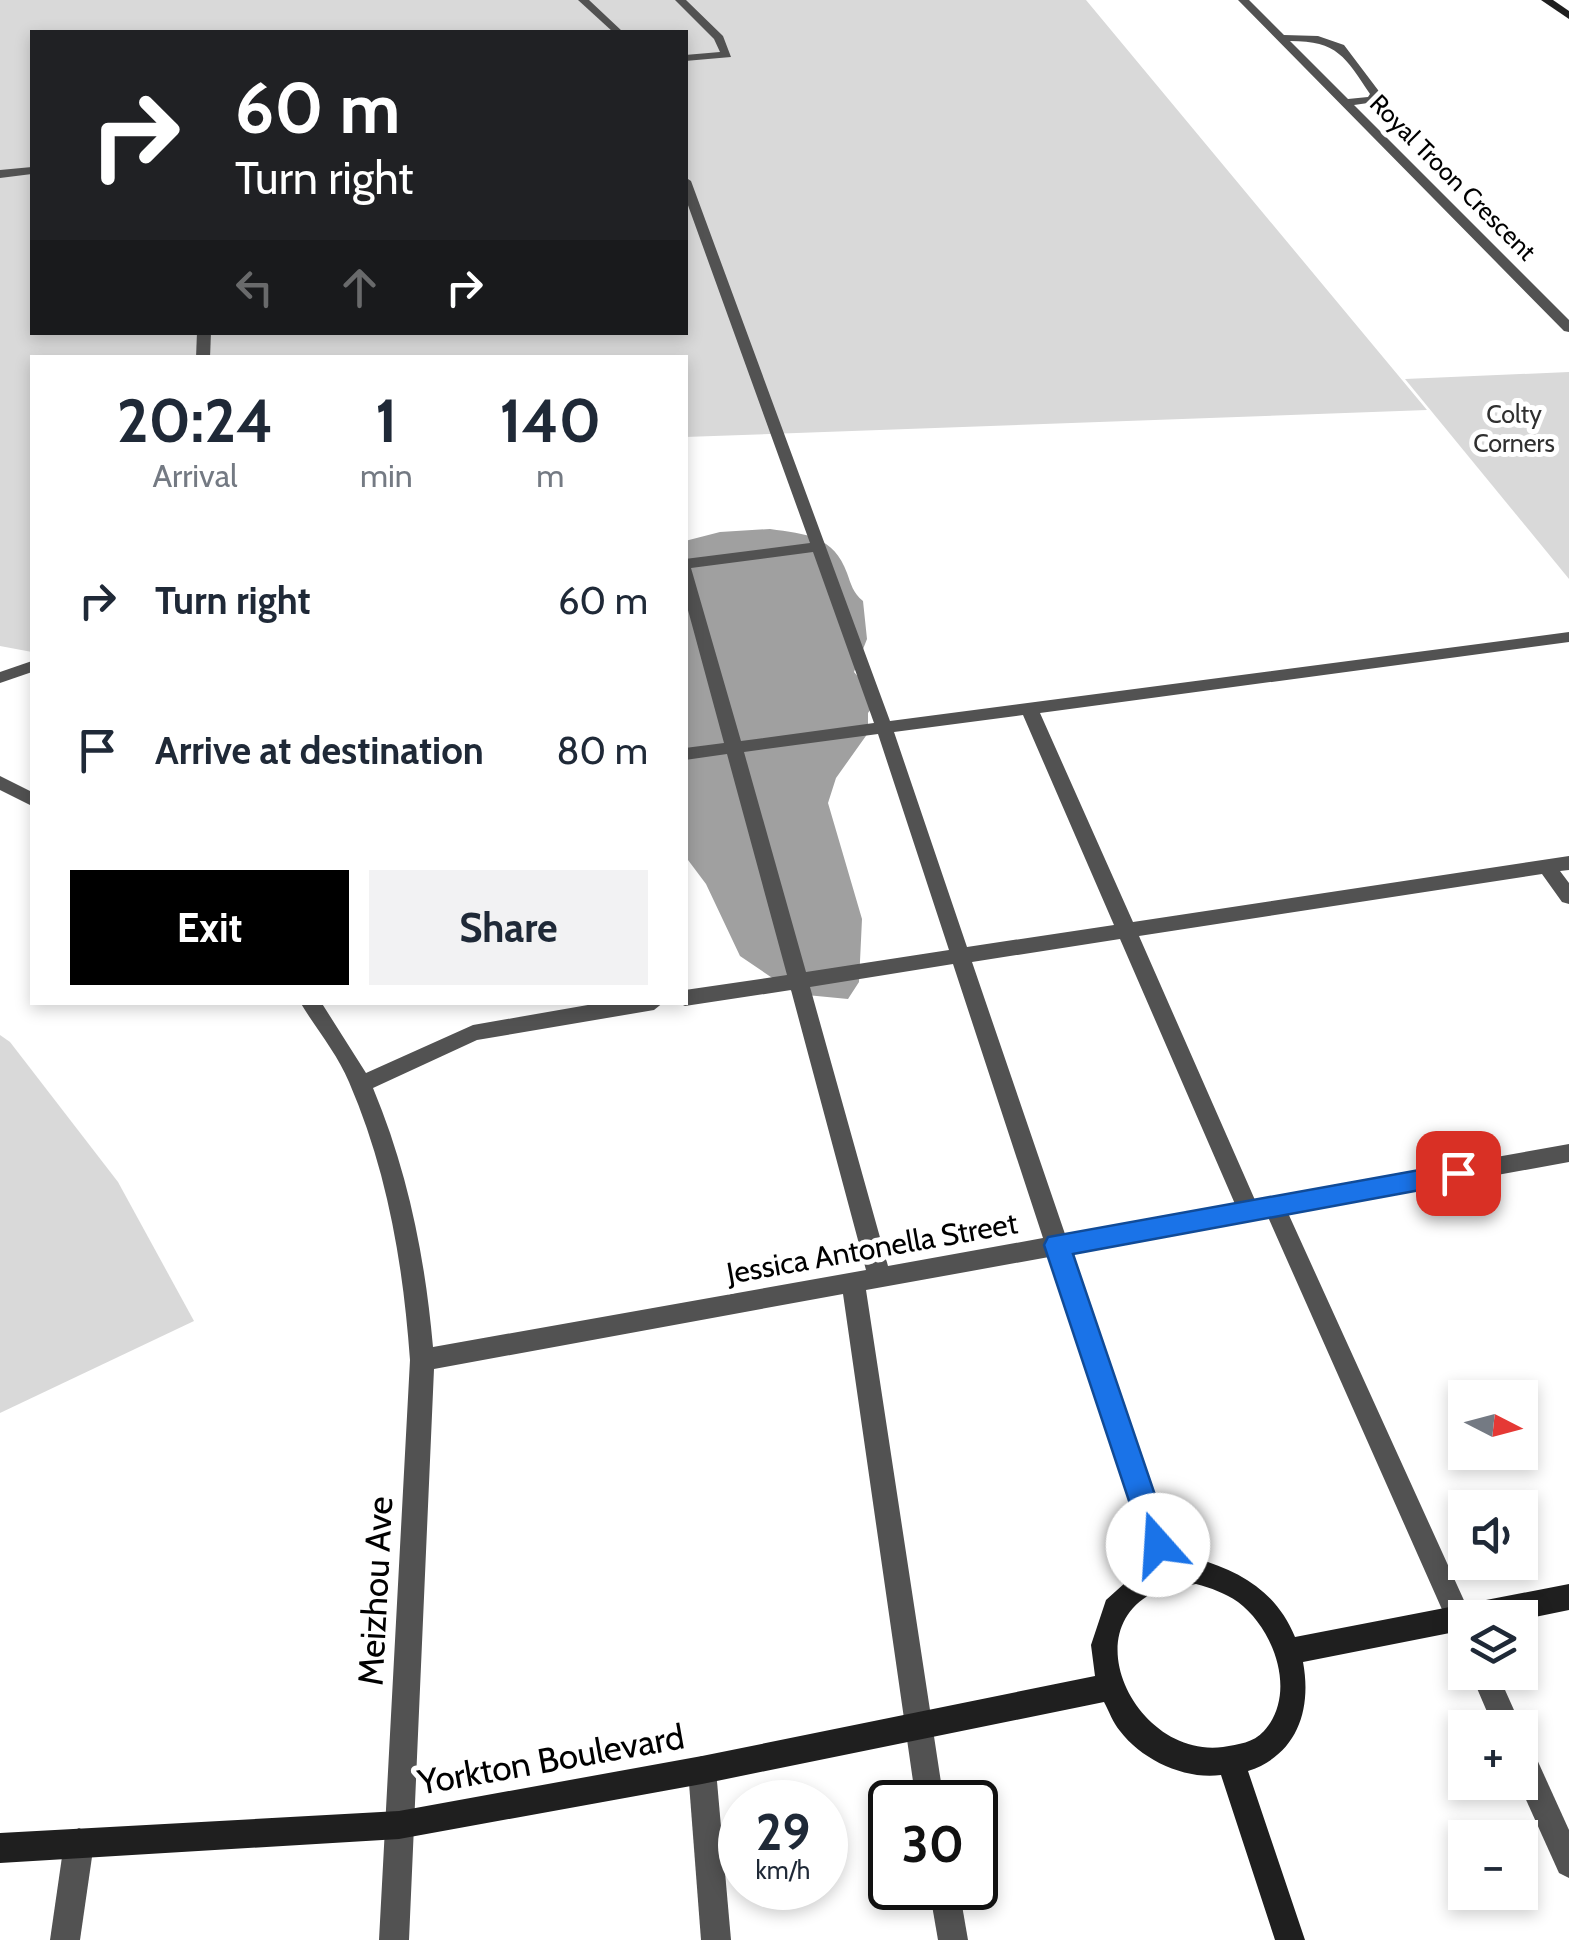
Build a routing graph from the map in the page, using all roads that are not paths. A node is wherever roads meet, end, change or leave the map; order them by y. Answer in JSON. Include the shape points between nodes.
{"nodes":[{"id":1,"x":583,"y":0,"type":"edge"},
{"id":2,"x":680,"y":0,"type":"edge"},
{"id":3,"x":1244,"y":0,"type":"edge"},
{"id":4,"x":1546,"y":0,"type":"edge"},
{"id":5,"x":1569,"y":16,"type":"edge"},
{"id":6,"x":616,"y":30,"type":"edge"},
{"id":7,"x":1282,"y":38,"type":"junction"},
{"id":8,"x":688,"y":58,"type":"edge"},
{"id":9,"x":1346,"y":102,"type":"junction"},
{"id":10,"x":30,"y":171,"type":"edge"},
{"id":11,"x":0,"y":174,"type":"edge"},
{"id":12,"x":688,"y":188,"type":"edge"},
{"id":13,"x":1569,"y":328,"type":"edge"},
{"id":14,"x":819,"y":547,"type":"junction"},
{"id":15,"x":688,"y":567,"type":"edge"},
{"id":16,"x":688,"y":578,"type":"edge"},
{"id":17,"x":1569,"y":637,"type":"edge"},
{"id":18,"x":30,"y":667,"type":"edge"},
{"id":19,"x":0,"y":678,"type":"edge"},
{"id":20,"x":1030,"y":710,"type":"junction"},
{"id":21,"x":886,"y":730,"type":"junction"},
{"id":22,"x":733,"y":747,"type":"junction"},
{"id":23,"x":688,"y":754,"type":"edge"},
{"id":24,"x":0,"y":782,"type":"edge"},
{"id":25,"x":30,"y":799,"type":"edge"},
{"id":26,"x":1569,"y":863,"type":"edge"},
{"id":27,"x":1548,"y":866,"type":"junction"},
{"id":28,"x":1569,"y":897,"type":"edge"},
{"id":29,"x":1129,"y":929,"type":"junction"},
{"id":30,"x":960,"y":954,"type":"junction"},
{"id":31,"x":796,"y":980,"type":"junction"},
{"id":32,"x":688,"y":998,"type":"edge"},
{"id":33,"x":312,"y":1005,"type":"edge"},
{"id":34,"x":637,"y":1005,"type":"edge"},
{"id":35,"x":360,"y":1085,"type":"junction"},
{"id":36,"x":1569,"y":1153,"type":"edge"},
{"id":37,"x":1262,"y":1209,"type":"junction"},
{"id":38,"x":1057,"y":1245,"type":"junction"},
{"id":39,"x":880,"y":1277,"type":"junction"},
{"id":40,"x":853,"y":1282,"type":"junction"},
{"id":41,"x":422,"y":1360,"type":"junction"},
{"id":42,"x":1166,"y":1572,"type":"junction"},
{"id":43,"x":1569,"y":1598,"type":"edge"},
{"id":44,"x":1450,"y":1600,"type":"edge"},
{"id":45,"x":1538,"y":1606,"type":"edge"},
{"id":46,"x":1448,"y":1627,"type":"edge"},
{"id":47,"x":1290,"y":1650,"type":"junction"},
{"id":48,"x":1109,"y":1687,"type":"junction"},
{"id":49,"x":917,"y":1725,"type":"junction"},
{"id":50,"x":1231,"y":1764,"type":"junction"},
{"id":51,"x":702,"y":1770,"type":"junction"},
{"id":52,"x":926,"y":1780,"type":"edge"},
{"id":53,"x":1538,"y":1794,"type":"edge"},
{"id":54,"x":399,"y":1826,"type":"junction"},
{"id":55,"x":79,"y":1843,"type":"junction"},
{"id":56,"x":0,"y":1848,"type":"edge"},
{"id":57,"x":1569,"y":1863,"type":"edge"},
{"id":58,"x":947,"y":1910,"type":"edge"},
{"id":59,"x":65,"y":1940,"type":"edge"},
{"id":60,"x":394,"y":1940,"type":"edge"},
{"id":61,"x":716,"y":1940,"type":"edge"},
{"id":62,"x":952,"y":1940,"type":"edge"},
{"id":63,"x":1290,"y":1940,"type":"edge"}],
"edges":[{"from":1,"to":6,"type":"street"},
{"from":2,"to":8,"type":"street","via":[[719,38],[726,55]]},
{"from":3,"to":7,"type":"street","name":"Royal Troon Crescent"},
{"from":4,"to":5,"type":"street"},
{"from":7,"to":9,"type":"street","name":"Royal Troon Crescent"},
{"from":7,"to":9,"type":"street","name":"Royal Troon Crescent","via":[[1340,44],[1376,94]]},
{"from":9,"to":13,"type":"street","name":"Royal Troon Crescent"},
{"from":10,"to":11,"type":"street"},
{"from":12,"to":14,"type":"street"},
{"from":14,"to":15,"type":"street"},
{"from":14,"to":21,"type":"street"},
{"from":16,"to":22,"type":"street"},
{"from":17,"to":20,"type":"street"},
{"from":18,"to":19,"type":"street"},
{"from":20,"to":21,"type":"street"},
{"from":20,"to":29,"type":"street"},
{"from":21,"to":22,"type":"street"},
{"from":21,"to":30,"type":"street"},
{"from":22,"to":23,"type":"street"},
{"from":22,"to":31,"type":"street"},
{"from":24,"to":25,"type":"street"},
{"from":26,"to":27,"type":"street"},
{"from":27,"to":28,"type":"street"},
{"from":27,"to":29,"type":"street"},
{"from":29,"to":30,"type":"street"},
{"from":29,"to":37,"type":"street"},
{"from":30,"to":31,"type":"street"},
{"from":30,"to":38,"type":"street"},
{"from":31,"to":32,"type":"street"},
{"from":31,"to":39,"type":"street"},
{"from":33,"to":35,"type":"street","name":"Meizhou Ave"},
{"from":34,"to":35,"type":"street","via":[[474,1033]]},
{"from":35,"to":41,"type":"street","name":"Meizhou Ave","via":[[403,1212]]},
{"from":36,"to":37,"type":"street","name":"Jessica Antonella Street"},
{"from":37,"to":38,"type":"street","name":"Jessica Antonella Street"},
{"from":37,"to":44,"type":"street"},
{"from":38,"to":39,"type":"street","name":"Jessica Antonella Street"},
{"from":38,"to":42,"type":"street"},
{"from":39,"to":40,"type":"street","name":"Jessica Antonella Street"},
{"from":40,"to":41,"type":"street","name":"Jessica Antonella Street"},
{"from":40,"to":49,"type":"street"},
{"from":41,"to":54,"type":"street","name":"Meizhou Ave"},
{"from":42,"to":47,"type":"street","via":[[1226,1580],[1253,1597]]},
{"from":42,"to":48,"type":"street","via":[[1126,1593],[1112,1612],[1104,1635]]},
{"from":43,"to":45,"type":"street"},
{"from":46,"to":47,"type":"street"},
{"from":47,"to":50,"type":"street","via":[[1290,1710],[1278,1735],[1258,1754]]},
{"from":48,"to":49,"type":"street","name":"Yorkton Boulevard"},
{"from":48,"to":50,"type":"street","via":[[1134,1727],[1172,1756]]},
{"from":49,"to":51,"type":"street","name":"Yorkton Boulevard"},
{"from":49,"to":52,"type":"street"},
{"from":50,"to":63,"type":"street"},
{"from":51,"to":54,"type":"street","name":"Yorkton Boulevard"},
{"from":51,"to":61,"type":"street"},
{"from":53,"to":57,"type":"street"},
{"from":54,"to":55,"type":"street","name":"Yorkton Boulevard"},
{"from":54,"to":60,"type":"street","name":"Meizhou Ave"},
{"from":55,"to":56,"type":"street","name":"Yorkton Boulevard"},
{"from":55,"to":59,"type":"street"},
{"from":58,"to":62,"type":"street"}]}
